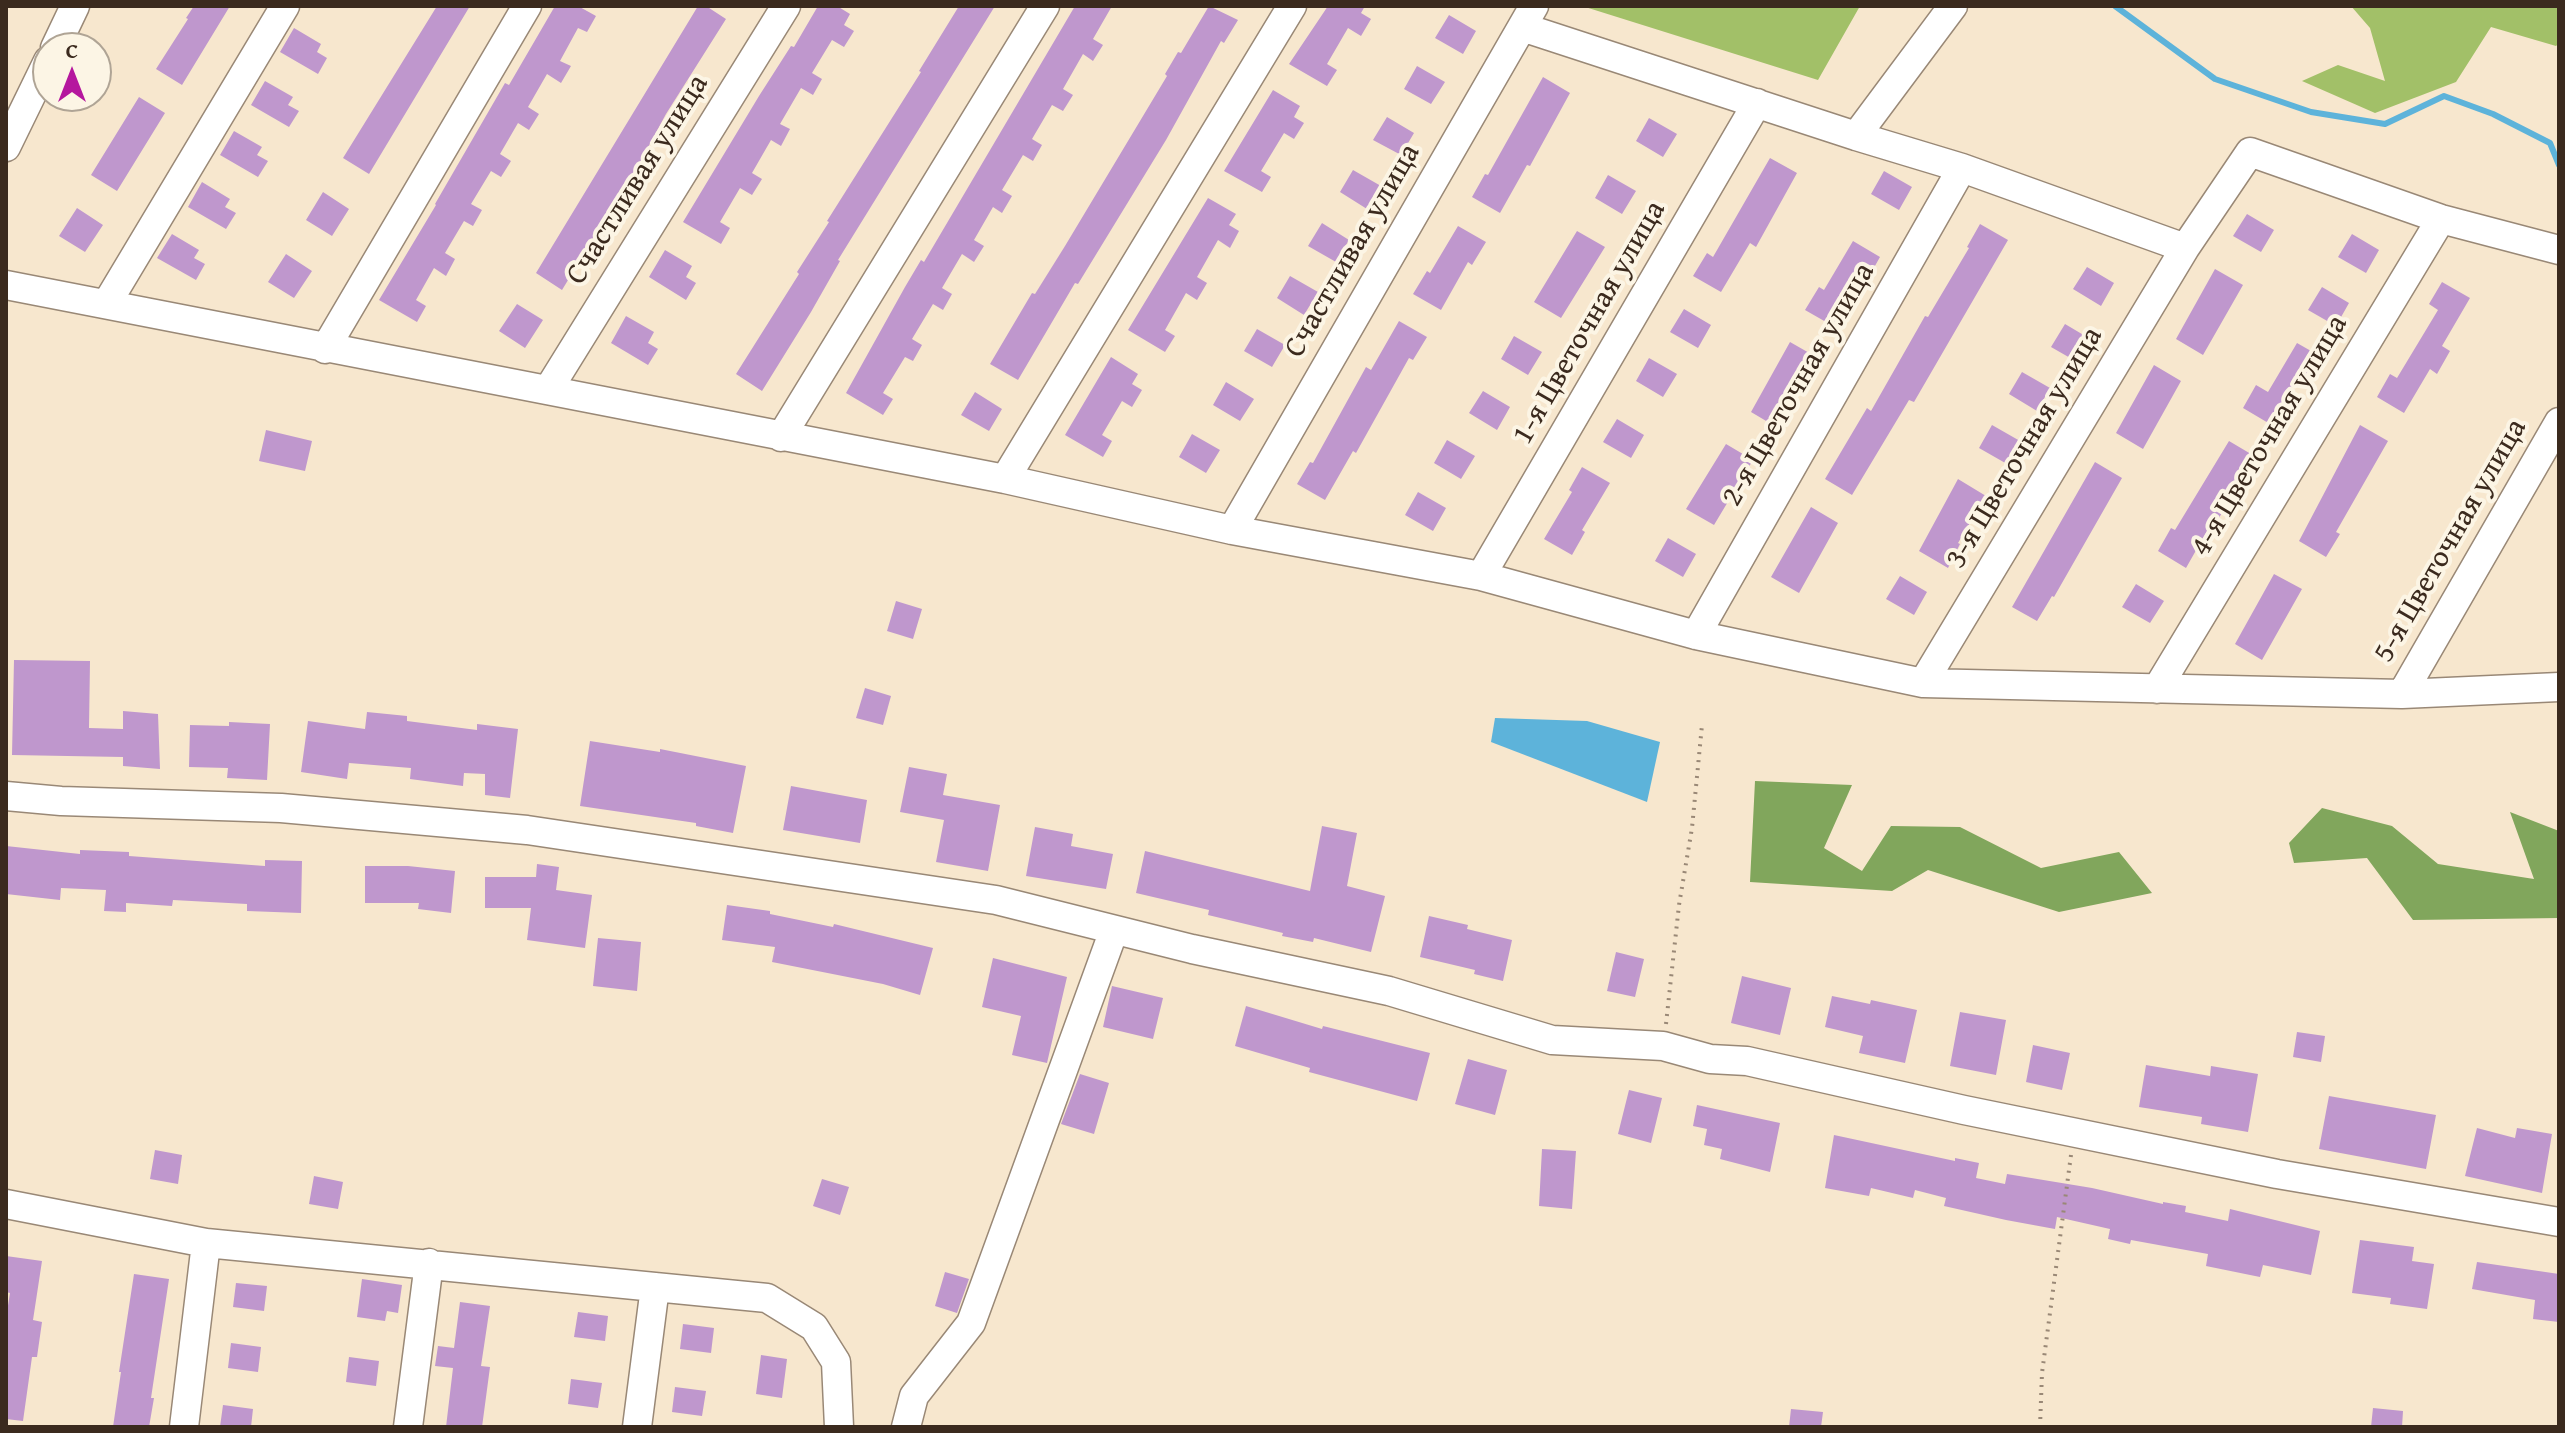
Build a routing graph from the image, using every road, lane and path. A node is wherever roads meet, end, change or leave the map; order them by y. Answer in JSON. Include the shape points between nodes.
{"nodes":[{"id":1,"x":75,"y":6,"type":"edge"},
{"id":2,"x":285,"y":6,"type":"edge"},
{"id":3,"x":527,"y":6,"type":"edge"},
{"id":4,"x":786,"y":6,"type":"edge"},
{"id":5,"x":1045,"y":6,"type":"edge"},
{"id":6,"x":1292,"y":6,"type":"edge"},
{"id":7,"x":1953,"y":6,"type":"edge"},
{"id":8,"x":1528,"y":16,"type":"edge"},
{"id":9,"x":63,"y":32,"type":"edge"},
{"id":10,"x":32,"y":94,"type":"edge"},
{"id":11,"x":1757,"y":103,"type":"junction"},
{"id":12,"x":1856,"y":136,"type":"junction"},
{"id":13,"x":6,"y":147,"type":"edge"},
{"id":14,"x":1962,"y":168,"type":"junction"},
{"id":15,"x":2441,"y":219,"type":"junction"},
{"id":16,"x":2185,"y":248,"type":"junction"},
{"id":17,"x":2559,"y":250,"type":"edge"},
{"id":18,"x":6,"y":285,"type":"edge"},
{"id":19,"x":107,"y":303,"type":"junction"},
{"id":20,"x":325,"y":349,"type":"junction"},
{"id":21,"x":548,"y":390,"type":"junction"},
{"id":22,"x":2559,"y":422,"type":"edge"},
{"id":23,"x":781,"y":437,"type":"junction"},
{"id":24,"x":1005,"y":479,"type":"junction"},
{"id":25,"x":1232,"y":530,"type":"junction"},
{"id":26,"x":1481,"y":576,"type":"junction"},
{"id":27,"x":1696,"y":635,"type":"junction"},
{"id":28,"x":1923,"y":683,"type":"junction"},
{"id":29,"x":2559,"y":687,"type":"edge"},
{"id":30,"x":2157,"y":689,"type":"junction"},
{"id":31,"x":2402,"y":694,"type":"junction"},
{"id":32,"x":1702,"y":725,"type":"dead end"},
{"id":33,"x":6,"y":796,"type":"edge"},
{"id":34,"x":1114,"y":930,"type":"junction"},
{"id":35,"x":1663,"y":1046,"type":"junction"},
{"id":36,"x":2075,"y":1133,"type":"junction"},
{"id":37,"x":6,"y":1204,"type":"edge"},
{"id":38,"x":2559,"y":1222,"type":"edge"},
{"id":39,"x":206,"y":1243,"type":"junction"},
{"id":40,"x":429,"y":1263,"type":"junction"},
{"id":41,"x":655,"y":1287,"type":"junction"},
{"id":42,"x":184,"y":1427,"type":"edge"},
{"id":43,"x":408,"y":1427,"type":"edge"},
{"id":44,"x":637,"y":1427,"type":"edge"},
{"id":45,"x":839,"y":1427,"type":"edge"},
{"id":46,"x":906,"y":1427,"type":"edge"},
{"id":47,"x":2040,"y":1427,"type":"edge"}],
"edges":[{"from":1,"to":9,"type":"street"},
{"from":2,"to":19,"type":"street"},
{"from":3,"to":20,"type":"street"},
{"from":4,"to":21,"type":"street","name":"Счастливая улица"},
{"from":5,"to":23,"type":"street"},
{"from":6,"to":24,"type":"street"},
{"from":7,"to":12,"type":"street"},
{"from":8,"to":11,"type":"street"},
{"from":8,"to":25,"type":"street","name":"Счастливая улица"},
{"from":10,"to":13,"type":"street"},
{"from":11,"to":12,"type":"street"},
{"from":11,"to":26,"type":"street","name":"1-я Цветочная улица"},
{"from":12,"to":14,"type":"street"},
{"from":14,"to":16,"type":"street"},
{"from":14,"to":27,"type":"street","name":"2-я Цветочная улица"},
{"from":15,"to":16,"type":"street","name":"3-я Цветочная улица","via":[[2250,152]]},
{"from":15,"to":17,"type":"street"},
{"from":15,"to":30,"type":"street","name":"4-я Цветочная улица"},
{"from":16,"to":28,"type":"street","name":"3-я Цветочная улица"},
{"from":18,"to":19,"type":"street"},
{"from":19,"to":20,"type":"street"},
{"from":20,"to":21,"type":"street"},
{"from":21,"to":23,"type":"street"},
{"from":22,"to":31,"type":"street","name":"5-я Цветочная улица"},
{"from":23,"to":24,"type":"street"},
{"from":24,"to":25,"type":"street"},
{"from":25,"to":26,"type":"street"},
{"from":26,"to":27,"type":"street"},
{"from":27,"to":28,"type":"street"},
{"from":28,"to":30,"type":"street"},
{"from":29,"to":31,"type":"street"},
{"from":30,"to":31,"type":"street"},
{"from":32,"to":35,"type":"path"},
{"from":33,"to":34,"type":"street","via":[[281,808],[527,830],[996,900]]},
{"from":34,"to":35,"type":"street","via":[[1389,991],[1552,1040]]},
{"from":34,"to":46,"type":"street","via":[[971,1323],[914,1396]]},
{"from":35,"to":36,"type":"street"},
{"from":36,"to":38,"type":"street"},
{"from":36,"to":47,"type":"path","via":[[2042,1373]]},
{"from":37,"to":39,"type":"street"},
{"from":39,"to":40,"type":"street"},
{"from":39,"to":42,"type":"street"},
{"from":40,"to":41,"type":"street"},
{"from":40,"to":43,"type":"street"},
{"from":41,"to":44,"type":"street"},
{"from":41,"to":45,"type":"street","via":[[767,1298],[814,1327],[836,1362]]}]}
